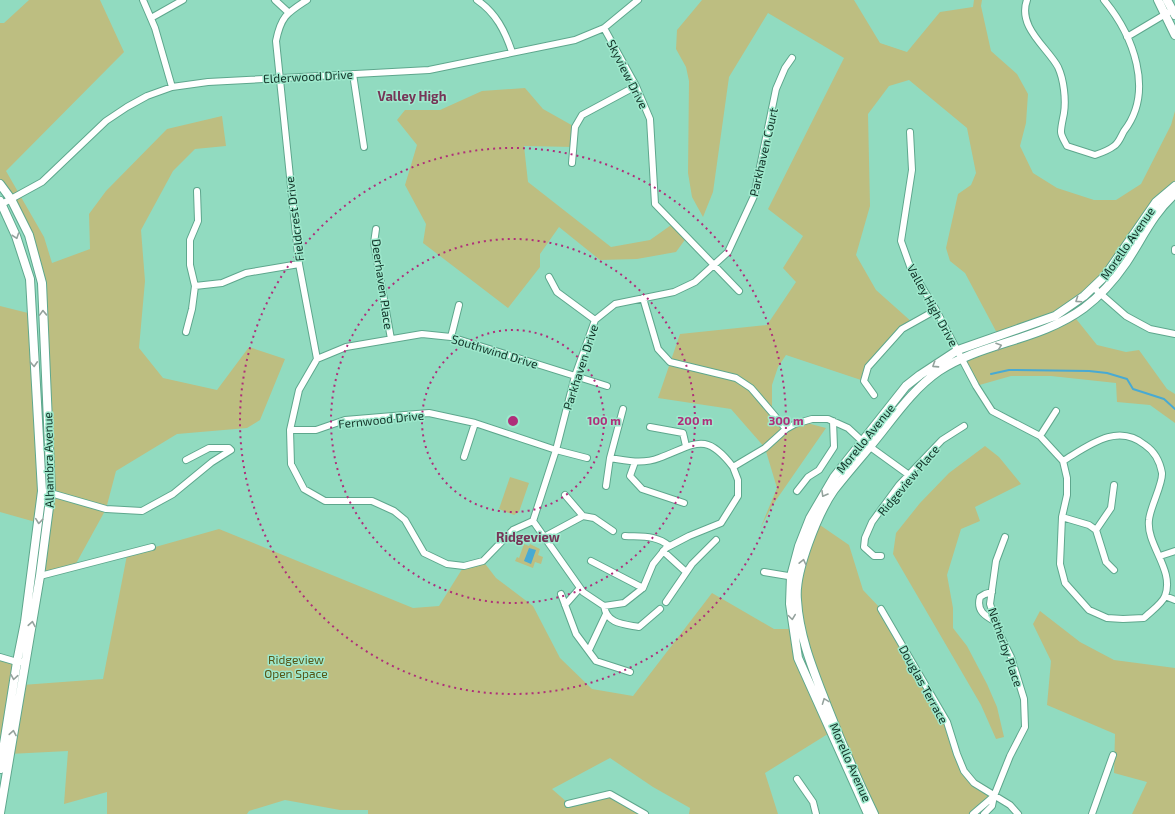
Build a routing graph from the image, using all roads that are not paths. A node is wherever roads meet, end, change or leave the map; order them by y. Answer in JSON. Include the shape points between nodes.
{"nodes":[{"id":1,"x":142,"y":0,"type":"edge"},
{"id":2,"x":183,"y":0,"type":"edge"},
{"id":3,"x":275,"y":0,"type":"edge"},
{"id":4,"x":307,"y":0,"type":"edge"},
{"id":5,"x":477,"y":0,"type":"edge"},
{"id":6,"x":638,"y":0,"type":"edge"},
{"id":7,"x":1027,"y":0,"type":"edge"},
{"id":8,"x":1104,"y":0,"type":"edge"},
{"id":9,"x":1158,"y":0,"type":"edge"},
{"id":10,"x":1167,"y":0,"type":"edge"},
{"id":11,"x":288,"y":12,"type":"junction"},
{"id":12,"x":1171,"y":13,"type":"edge"},
{"id":13,"x":151,"y":18,"type":"junction"},
{"id":14,"x":604,"y":28,"type":"junction"},
{"id":15,"x":1175,"y":35,"type":"edge"},
{"id":16,"x":1127,"y":37,"type":"junction"},
{"id":17,"x":512,"y":52,"type":"junction"},
{"id":18,"x":792,"y":58,"type":"dead end"},
{"id":19,"x":353,"y":74,"type":"junction"},
{"id":20,"x":278,"y":78,"type":"junction"},
{"id":21,"x":636,"y":86,"type":"junction"},
{"id":22,"x":172,"y":87,"type":"junction"},
{"id":23,"x":910,"y":132,"type":"dead end"},
{"id":24,"x":364,"y":147,"type":"dead end"},
{"id":25,"x":572,"y":163,"type":"dead end"},
{"id":26,"x":0,"y":184,"type":"edge"},
{"id":27,"x":1175,"y":186,"type":"edge"},
{"id":28,"x":197,"y":191,"type":"dead end"},
{"id":29,"x":1175,"y":194,"type":"edge"},
{"id":30,"x":11,"y":199,"type":"junction"},
{"id":31,"x":1,"y":203,"type":"edge"},
{"id":32,"x":376,"y":229,"type":"dead end"},
{"id":33,"x":299,"y":264,"type":"junction"},
{"id":34,"x":715,"y":265,"type":"junction"},
{"id":35,"x":550,"y":277,"type":"dead end"},
{"id":36,"x":195,"y":286,"type":"junction"},
{"id":37,"x":1098,"y":290,"type":"junction"},
{"id":38,"x":739,"y":291,"type":"dead end"},
{"id":39,"x":643,"y":298,"type":"junction"},
{"id":40,"x":459,"y":305,"type":"dead end"},
{"id":41,"x":936,"y":310,"type":"junction"},
{"id":42,"x":595,"y":320,"type":"junction"},
{"id":43,"x":186,"y":332,"type":"dead end"},
{"id":44,"x":1175,"y":334,"type":"edge"},
{"id":45,"x":451,"y":337,"type":"junction"},
{"id":46,"x":391,"y":339,"type":"junction"},
{"id":47,"x":958,"y":350,"type":"junction"},
{"id":48,"x":317,"y":359,"type":"junction"},
{"id":49,"x":963,"y":360,"type":"junction"},
{"id":50,"x":575,"y":376,"type":"junction"},
{"id":51,"x":607,"y":386,"type":"dead end"},
{"id":52,"x":874,"y":395,"type":"dead end"},
{"id":53,"x":623,"y":409,"type":"dead end"},
{"id":54,"x":1056,"y":411,"type":"dead end"},
{"id":55,"x":833,"y":421,"type":"junction"},
{"id":56,"x":475,"y":423,"type":"junction"},
{"id":57,"x":964,"y":426,"type":"dead end"},
{"id":58,"x":650,"y":427,"type":"dead end"},
{"id":59,"x":786,"y":429,"type":"junction"},
{"id":60,"x":290,"y":430,"type":"junction"},
{"id":61,"x":1040,"y":436,"type":"junction"},
{"id":62,"x":862,"y":441,"type":"junction"},
{"id":63,"x":686,"y":446,"type":"junction"},
{"id":64,"x":871,"y":446,"type":"junction"},
{"id":65,"x":556,"y":450,"type":"junction"},
{"id":66,"x":464,"y":457,"type":"dead end"},
{"id":67,"x":587,"y":458,"type":"dead end"},
{"id":68,"x":610,"y":458,"type":"junction"},
{"id":69,"x":186,"y":460,"type":"dead end"},
{"id":70,"x":1062,"y":461,"type":"junction"},
{"id":71,"x":635,"y":462,"type":"junction"},
{"id":72,"x":733,"y":467,"type":"junction"},
{"id":73,"x":909,"y":475,"type":"junction"},
{"id":74,"x":1114,"y":485,"type":"dead end"},
{"id":75,"x":606,"y":486,"type":"dead end"},
{"id":76,"x":42,"y":491,"type":"junction"},
{"id":77,"x":797,"y":491,"type":"dead end"},
{"id":78,"x":51,"y":492,"type":"junction"},
{"id":79,"x":565,"y":495,"type":"dead end"},
{"id":80,"x":684,"y":503,"type":"dead end"},
{"id":81,"x":583,"y":516,"type":"junction"},
{"id":82,"x":1062,"y":517,"type":"junction"},
{"id":83,"x":533,"y":521,"type":"junction"},
{"id":84,"x":1096,"y":530,"type":"junction"},
{"id":85,"x":613,"y":531,"type":"dead end"},
{"id":86,"x":626,"y":536,"type":"dead end"},
{"id":87,"x":544,"y":537,"type":"junction"},
{"id":88,"x":1005,"y":537,"type":"dead end"},
{"id":89,"x":716,"y":540,"type":"dead end"},
{"id":90,"x":669,"y":546,"type":"junction"},
{"id":91,"x":152,"y":547,"type":"dead end"},
{"id":92,"x":663,"y":551,"type":"junction"},
{"id":93,"x":1175,"y":551,"type":"edge"},
{"id":94,"x":881,"y":556,"type":"dead end"},
{"id":95,"x":1160,"y":556,"type":"junction"},
{"id":96,"x":591,"y":561,"type":"dead end"},
{"id":97,"x":1114,"y":570,"type":"dead end"},
{"id":98,"x":686,"y":572,"type":"junction"},
{"id":99,"x":764,"y":572,"type":"dead end"},
{"id":100,"x":40,"y":576,"type":"junction"},
{"id":101,"x":795,"y":577,"type":"junction"},
{"id":102,"x":580,"y":588,"type":"junction"},
{"id":103,"x":643,"y":588,"type":"junction"},
{"id":104,"x":992,"y":592,"type":"junction"},
{"id":105,"x":561,"y":594,"type":"dead end"},
{"id":106,"x":1165,"y":596,"type":"junction"},
{"id":107,"x":1175,"y":600,"type":"edge"},
{"id":108,"x":666,"y":602,"type":"dead end"},
{"id":109,"x":565,"y":605,"type":"junction"},
{"id":110,"x":604,"y":606,"type":"junction"},
{"id":111,"x":660,"y":609,"type":"dead end"},
{"id":112,"x":881,"y":609,"type":"dead end"},
{"id":113,"x":606,"y":614,"type":"junction"},
{"id":114,"x":996,"y":622,"type":"junction"},
{"id":115,"x":589,"y":650,"type":"junction"},
{"id":116,"x":0,"y":657,"type":"edge"},
{"id":117,"x":16,"y":662,"type":"junction"},
{"id":118,"x":26,"y":662,"type":"junction"},
{"id":119,"x":630,"y":672,"type":"dead end"},
{"id":120,"x":1113,"y":755,"type":"dead end"},
{"id":121,"x":0,"y":769,"type":"edge"},
{"id":122,"x":797,"y":779,"type":"dead end"},
{"id":123,"x":994,"y":796,"type":"junction"},
{"id":124,"x":568,"y":804,"type":"dead end"},
{"id":125,"x":0,"y":813,"type":"edge"},
{"id":126,"x":645,"y":814,"type":"edge"},
{"id":127,"x":816,"y":814,"type":"edge"},
{"id":128,"x":868,"y":814,"type":"edge"},
{"id":129,"x":874,"y":814,"type":"edge"},
{"id":130,"x":973,"y":814,"type":"edge"},
{"id":131,"x":984,"y":814,"type":"edge"},
{"id":132,"x":1018,"y":814,"type":"edge"},
{"id":133,"x":1092,"y":814,"type":"edge"}],
"edges":[{"from":1,"to":13,"type":"street"},
{"from":2,"to":13,"type":"street"},
{"from":3,"to":11,"type":"street"},
{"from":4,"to":11,"type":"street"},
{"from":5,"to":17,"type":"street","via":[[487,7],[504,29]]},
{"from":6,"to":14,"type":"street","name":"Elderwood Drive"},
{"from":7,"to":16,"type":"street","via":[[1026,15],[1031,32],[1058,67],[1063,81],[1064,111],[1061,133],[1067,146],[1095,155],[1116,146],[1131,122],[1136,110],[1140,84],[1135,57]]},
{"from":8,"to":16,"type":"street"},
{"from":9,"to":12,"type":"street"},
{"from":10,"to":12,"type":"street"},
{"from":11,"to":20,"type":"street","name":"Fieldcrest Drive","via":[[279,24],[276,41]]},
{"from":12,"to":15,"type":"street"},
{"from":12,"to":16,"type":"street"},
{"from":13,"to":22,"type":"street"},
{"from":14,"to":17,"type":"street","name":"Elderwood Drive","via":[[575,40]]},
{"from":14,"to":21,"type":"street","name":"Skyview Drive"},
{"from":17,"to":19,"type":"street","name":"Elderwood Drive","via":[[429,70]]},
{"from":18,"to":34,"type":"street","name":"Parkhaven Court","via":[[784,68],[776,89],[754,196],[728,252]]},
{"from":19,"to":20,"type":"street","name":"Elderwood Drive"},
{"from":19,"to":24,"type":"street"},
{"from":20,"to":22,"type":"street","name":"Elderwood Drive"},
{"from":20,"to":33,"type":"street","name":"Fieldcrest Drive"},
{"from":21,"to":25,"type":"street","via":[[582,115],[575,127]]},
{"from":21,"to":34,"type":"street","name":"Skyview Drive","via":[[650,118],[655,204]]},
{"from":22,"to":30,"type":"street","name":"Elderwood Drive","via":[[147,96],[106,121],[42,182]]},
{"from":23,"to":41,"type":"street","name":"Valley High Drive","via":[[912,170],[901,241],[911,269]]},
{"from":26,"to":30,"type":"street","name":"Alhambra Avenue"},
{"from":27,"to":37,"type":"street","name":"Morello Avenue","via":[[1156,202]]},
{"from":28,"to":36,"type":"street","via":[[198,221],[190,240],[190,265]]},
{"from":29,"to":37,"type":"street","name":"Morello Avenue","via":[[1162,205],[1125,265]]},
{"from":30,"to":31,"type":"street","name":"Elderwood Drive"},
{"from":78,"to":30,"type":"street","name":"Alhambra Avenue","one_way":true,"via":[[42,283],[29,235]]},
{"from":31,"to":76,"type":"street","name":"Alhambra Avenue","one_way":true,"via":[[16,236],[30,279]]},
{"from":32,"to":46,"type":"street","name":"Deerhaven Place","via":[[374,243]]},
{"from":33,"to":36,"type":"street","via":[[246,273],[222,283]]},
{"from":33,"to":48,"type":"street","name":"Fieldcrest Drive"},
{"from":34,"to":38,"type":"street","name":"Skyview Drive"},
{"from":34,"to":39,"type":"street","name":"Parkhaven Drive","via":[[695,282],[674,292]]},
{"from":35,"to":42,"type":"street","via":[[557,292]]},
{"from":36,"to":43,"type":"street"},
{"from":37,"to":44,"type":"street","via":[[1126,316],[1150,329]]},
{"from":37,"to":47,"type":"street","name":"Morello Avenue","one_way":true,"via":[[1055,316]]},
{"from":49,"to":37,"type":"street","name":"Morello Avenue","one_way":true,"via":[[1060,324],[1085,307]]},
{"from":39,"to":42,"type":"street","name":"Parkhaven Drive","via":[[614,304]]},
{"from":39,"to":59,"type":"street","via":[[658,349],[670,362],[736,378],[751,388]]},
{"from":40,"to":45,"type":"street"},
{"from":41,"to":47,"type":"street","name":"Valley High Drive"},
{"from":41,"to":52,"type":"street","via":[[902,329],[868,367],[864,381]]},
{"from":42,"to":50,"type":"street","name":"Parkhaven Drive"},
{"from":45,"to":46,"type":"street","name":"Southwind Drive","via":[[422,334]]},
{"from":45,"to":50,"type":"street","name":"Southwind Drive"},
{"from":46,"to":48,"type":"street","name":"Southwind Drive","via":[[346,347]]},
{"from":47,"to":49,"type":"street","name":"Valley High Drive"},
{"from":47,"to":62,"type":"street","name":"Morello Avenue","one_way":true,"via":[[906,386]]},
{"from":48,"to":60,"type":"street","via":[[299,390]]},
{"from":49,"to":61,"type":"street","name":"Valley High Drive","via":[[992,411]]},
{"from":49,"to":64,"type":"street","name":"Morello Avenue","via":[[940,371],[910,396]]},
{"from":50,"to":51,"type":"street","name":"Southwind Drive"},
{"from":50,"to":65,"type":"street","name":"Parkhaven Drive"},
{"from":53,"to":68,"type":"street"},
{"from":54,"to":61,"type":"street"},
{"from":55,"to":59,"type":"street","via":[[812,419]]},
{"from":55,"to":62,"type":"street","via":[[848,428]]},
{"from":55,"to":77,"type":"street","via":[[834,447],[819,470],[808,476]]},
{"from":56,"to":60,"type":"street","name":"Fernwood Drive","via":[[429,413],[345,420],[316,430]]},
{"from":56,"to":65,"type":"street","name":"Fernwood Drive"},
{"from":56,"to":66,"type":"street"},
{"from":57,"to":73,"type":"street","name":"Ridgeview Place","via":[[942,440]]},
{"from":58,"to":63,"type":"street","via":[[683,433]]},
{"from":59,"to":72,"type":"street","via":[[765,448]]},
{"from":60,"to":83,"type":"street","via":[[291,464],[304,489],[325,500],[372,501],[394,511],[405,520],[424,553],[447,564],[464,566],[483,561],[513,530]]},
{"from":61,"to":70,"type":"street"},
{"from":62,"to":64,"type":"street"},
{"from":62,"to":101,"type":"street","name":"Morello Avenue","one_way":true,"via":[[834,477],[810,518],[799,546]]},
{"from":63,"to":71,"type":"street","via":[[658,459]]},
{"from":63,"to":72,"type":"street","via":[[702,442],[721,451]]},
{"from":64,"to":73,"type":"street"},
{"from":101,"to":64,"type":"street","name":"Morello Avenue","one_way":true,"via":[[834,491]]},
{"from":65,"to":67,"type":"street","name":"Fernwood Drive"},
{"from":65,"to":83,"type":"street","name":"Parkhaven Drive"},
{"from":68,"to":71,"type":"street"},
{"from":68,"to":75,"type":"street"},
{"from":69,"to":78,"type":"street","via":[[209,448],[231,450],[173,494],[142,511],[106,509]]},
{"from":70,"to":82,"type":"street","via":[[1067,478]]},
{"from":70,"to":95,"type":"street","via":[[1110,436],[1126,435],[1138,439],[1150,448],[1157,458],[1162,474],[1149,520],[1150,536]]},
{"from":71,"to":80,"type":"street","via":[[630,476],[642,489]]},
{"from":72,"to":90,"type":"street","via":[[738,480],[738,496],[721,523]]},
{"from":73,"to":94,"type":"street","name":"Ridgeview Place","via":[[872,522],[865,538],[866,550],[874,556]]},
{"from":74,"to":84,"type":"street","via":[[1111,508]]},
{"from":76,"to":78,"type":"street"},
{"from":76,"to":117,"type":"street","name":"Alhambra Avenue","one_way":true,"via":[[25,622]]},
{"from":78,"to":100,"type":"street","name":"Alhambra Avenue"},
{"from":79,"to":81,"type":"street"},
{"from":81,"to":85,"type":"street","via":[[594,518]]},
{"from":81,"to":87,"type":"street"},
{"from":82,"to":84,"type":"street","via":[[1089,525]]},
{"from":82,"to":106,"type":"street","via":[[1060,564],[1065,583],[1089,610],[1106,618],[1144,618]]},
{"from":83,"to":87,"type":"street"},
{"from":84,"to":97,"type":"street","via":[[1106,562]]},
{"from":86,"to":90,"type":"street","via":[[650,537],[662,540]]},
{"from":87,"to":102,"type":"street"},
{"from":88,"to":104,"type":"street","name":"Netherby Place","via":[[996,561]]},
{"from":89,"to":98,"type":"street"},
{"from":90,"to":92,"type":"street"},
{"from":91,"to":100,"type":"street"},
{"from":92,"to":98,"type":"street"},
{"from":92,"to":103,"type":"street","via":[[653,564]]},
{"from":93,"to":95,"type":"street"},
{"from":95,"to":106,"type":"street","via":[[1167,576]]},
{"from":96,"to":103,"type":"street"},
{"from":98,"to":108,"type":"street"},
{"from":99,"to":101,"type":"street"},
{"from":118,"to":100,"type":"street","name":"Alhambra Avenue","one_way":true},
{"from":101,"to":128,"type":"street","name":"Morello Avenue","one_way":true,"via":[[790,604],[798,658]]},
{"from":129,"to":101,"type":"street","name":"Morello Avenue","one_way":true,"via":[[836,729],[808,657],[796,599]]},
{"from":102,"to":109,"type":"street"},
{"from":102,"to":110,"type":"street"},
{"from":103,"to":110,"type":"street","via":[[624,603]]},
{"from":104,"to":114,"type":"street","name":"Netherby Place","via":[[990,604]]},
{"from":104,"to":114,"type":"street","via":[[980,597],[979,608],[982,614]]},
{"from":105,"to":109,"type":"street"},
{"from":106,"to":107,"type":"street"},
{"from":109,"to":115,"type":"street","via":[[576,634]]},
{"from":110,"to":113,"type":"street"},
{"from":111,"to":113,"type":"street","via":[[639,627],[612,621]]},
{"from":112,"to":123,"type":"street","name":"Douglas Terrace","via":[[947,722],[964,771],[974,783]]},
{"from":113,"to":115,"type":"street"},
{"from":114,"to":123,"type":"street","name":"Netherby Place","via":[[1011,657],[1024,699],[1025,727]]},
{"from":115,"to":119,"type":"street","via":[[596,661]]},
{"from":116,"to":117,"type":"street"},
{"from":117,"to":118,"type":"street"},
{"from":117,"to":121,"type":"street","name":"Alhambra Avenue","one_way":true},
{"from":125,"to":118,"type":"street","name":"Alhambra Avenue","one_way":true},
{"from":120,"to":133,"type":"street"},
{"from":122,"to":127,"type":"street","via":[[813,802]]},
{"from":123,"to":130,"type":"street"},
{"from":123,"to":131,"type":"street","name":"Netherby Place","via":[[992,806]]},
{"from":123,"to":132,"type":"street","name":"Douglas Terrace","via":[[1010,805]]},
{"from":124,"to":126,"type":"street","via":[[610,794]]}]}
